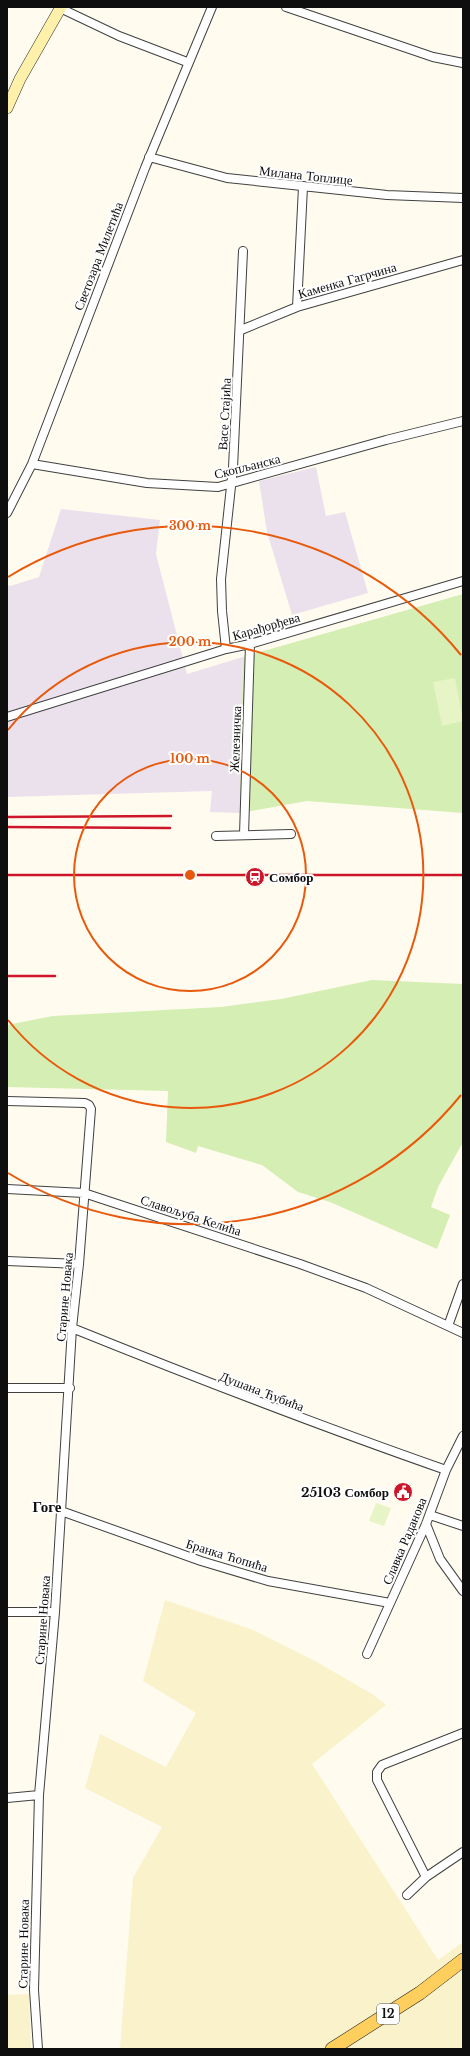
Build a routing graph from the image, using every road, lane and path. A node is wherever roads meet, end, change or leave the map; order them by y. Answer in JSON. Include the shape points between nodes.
{"nodes":[{"id":1,"x":61,"y":7,"type":"edge"},
{"id":2,"x":212,"y":7,"type":"edge"},
{"id":3,"x":286,"y":7,"type":"edge"},
{"id":4,"x":187,"y":62,"type":"junction"},
{"id":5,"x":463,"y":63,"type":"edge"},
{"id":6,"x":7,"y":108,"type":"edge"},
{"id":7,"x":149,"y":157,"type":"junction"},
{"id":8,"x":303,"y":187,"type":"junction"},
{"id":9,"x":463,"y":198,"type":"edge"},
{"id":10,"x":243,"y":251,"type":"dead end"},
{"id":11,"x":463,"y":260,"type":"edge"},
{"id":12,"x":297,"y":307,"type":"junction"},
{"id":13,"x":241,"y":330,"type":"junction"},
{"id":14,"x":463,"y":421,"type":"edge"},
{"id":15,"x":32,"y":464,"type":"junction"},
{"id":16,"x":232,"y":484,"type":"junction"},
{"id":17,"x":10,"y":499,"type":"edge"},
{"id":18,"x":7,"y":513,"type":"edge"},
{"id":19,"x":463,"y":581,"type":"edge"},
{"id":20,"x":250,"y":644,"type":"junction"},
{"id":21,"x":226,"y":649,"type":"junction"},
{"id":22,"x":7,"y":717,"type":"edge"},
{"id":23,"x":291,"y":834,"type":"dead end"},
{"id":24,"x":244,"y":835,"type":"junction"},
{"id":25,"x":216,"y":836,"type":"dead end"},
{"id":26,"x":7,"y":1101,"type":"edge"},
{"id":27,"x":7,"y":1188,"type":"edge"},
{"id":28,"x":84,"y":1193,"type":"junction"},
{"id":29,"x":7,"y":1261,"type":"edge"},
{"id":30,"x":79,"y":1264,"type":"junction"},
{"id":31,"x":463,"y":1284,"type":"edge"},
{"id":32,"x":448,"y":1326,"type":"junction"},
{"id":33,"x":72,"y":1328,"type":"junction"},
{"id":34,"x":463,"y":1333,"type":"edge"},
{"id":35,"x":7,"y":1388,"type":"edge"},
{"id":36,"x":70,"y":1388,"type":"junction"},
{"id":37,"x":463,"y":1436,"type":"edge"},
{"id":38,"x":446,"y":1470,"type":"junction"},
{"id":39,"x":61,"y":1510,"type":"junction"},
{"id":40,"x":430,"y":1515,"type":"junction"},
{"id":41,"x":426,"y":1524,"type":"junction"},
{"id":42,"x":463,"y":1526,"type":"edge"},
{"id":43,"x":463,"y":1591,"type":"edge"},
{"id":44,"x":390,"y":1603,"type":"junction"},
{"id":45,"x":7,"y":1612,"type":"edge"},
{"id":46,"x":55,"y":1612,"type":"junction"},
{"id":47,"x":367,"y":1654,"type":"dead end"},
{"id":48,"x":463,"y":1733,"type":"edge"},
{"id":49,"x":38,"y":1795,"type":"junction"},
{"id":50,"x":7,"y":1798,"type":"edge"},
{"id":51,"x":463,"y":1852,"type":"edge"},
{"id":52,"x":426,"y":1877,"type":"junction"},
{"id":53,"x":407,"y":1895,"type":"dead end"},
{"id":54,"x":463,"y":1960,"type":"edge"},
{"id":55,"x":38,"y":2049,"type":"edge"},
{"id":56,"x":332,"y":2049,"type":"edge"}],
"edges":[{"from":1,"to":4,"type":"street","via":[[119,36]]},
{"from":1,"to":6,"type":"main road","via":[[20,79]]},
{"from":2,"to":4,"type":"street","name":"Светозара Милетића"},
{"from":3,"to":5,"type":"street","via":[[433,57]]},
{"from":4,"to":7,"type":"street","name":"Светозара Милетића"},
{"from":7,"to":8,"type":"street","name":"Милана Топлице","via":[[212,175]]},
{"from":7,"to":15,"type":"street","name":"Светозара Милетића"},
{"from":8,"to":9,"type":"street","name":"Милана Топлице","via":[[387,195]]},
{"from":8,"to":12,"type":"street"},
{"from":10,"to":13,"type":"street","name":"Васе Стајића"},
{"from":11,"to":12,"type":"street","name":"Каменка Гагрчина"},
{"from":12,"to":13,"type":"street","name":"Каменка Гагрчина"},
{"from":13,"to":16,"type":"street","name":"Васе Стајића"},
{"from":14,"to":16,"type":"street","name":"Скопљанска"},
{"from":15,"to":16,"type":"street","name":"Скопљанска","via":[[147,484],[218,487]]},
{"from":15,"to":17,"type":"street","name":"Светозара Милетића"},
{"from":16,"to":21,"type":"street","name":"Васе Стајића","via":[[221,579]]},
{"from":17,"to":18,"type":"street","name":"Светозара Милетића"},
{"from":19,"to":20,"type":"street","name":"Карађорђева"},
{"from":20,"to":21,"type":"street","name":"Карађорђева"},
{"from":20,"to":24,"type":"street","name":"Железничка"},
{"from":21,"to":22,"type":"street","name":"Карађорђева"},
{"from":23,"to":24,"type":"street"},
{"from":24,"to":25,"type":"street"},
{"from":26,"to":28,"type":"street","via":[[89,1105]]},
{"from":27,"to":28,"type":"street","name":"Славољуба Келића"},
{"from":28,"to":30,"type":"street","name":"Старине Новака"},
{"from":28,"to":32,"type":"street","name":"Славољуба Келића","via":[[366,1288]]},
{"from":29,"to":30,"type":"street"},
{"from":30,"to":33,"type":"street","name":"Старине Новака"},
{"from":31,"to":32,"type":"street"},
{"from":32,"to":34,"type":"street","name":"Славољуба Келића"},
{"from":33,"to":36,"type":"street","name":"Старине Новака"},
{"from":33,"to":38,"type":"street","name":"Душана Ћубића","via":[[187,1375]]},
{"from":35,"to":36,"type":"street"},
{"from":36,"to":39,"type":"street","name":"Старине Новака"},
{"from":37,"to":38,"type":"street","name":"Славка Раданова"},
{"from":38,"to":40,"type":"street","name":"Славка Раданова"},
{"from":39,"to":44,"type":"street","name":"Бранка Ћопића","via":[[202,1561],[268,1581]]},
{"from":39,"to":46,"type":"street","name":"Старине Новака"},
{"from":40,"to":41,"type":"street","name":"Славка Раданова"},
{"from":40,"to":42,"type":"street"},
{"from":41,"to":43,"type":"street","via":[[440,1559]]},
{"from":41,"to":44,"type":"street","name":"Славка Раданова"},
{"from":44,"to":47,"type":"street","name":"Славка Раданова"},
{"from":45,"to":46,"type":"street"},
{"from":46,"to":49,"type":"street","name":"Старине Новака"},
{"from":48,"to":52,"type":"street","via":[[378,1768],[377,1780]]},
{"from":49,"to":50,"type":"street"},
{"from":49,"to":55,"type":"street","name":"Старине Новака","via":[[34,1990]]},
{"from":51,"to":52,"type":"street"},
{"from":52,"to":53,"type":"street"},
{"from":54,"to":56,"type":"main road","number":"12","via":[[420,1993]]}]}
